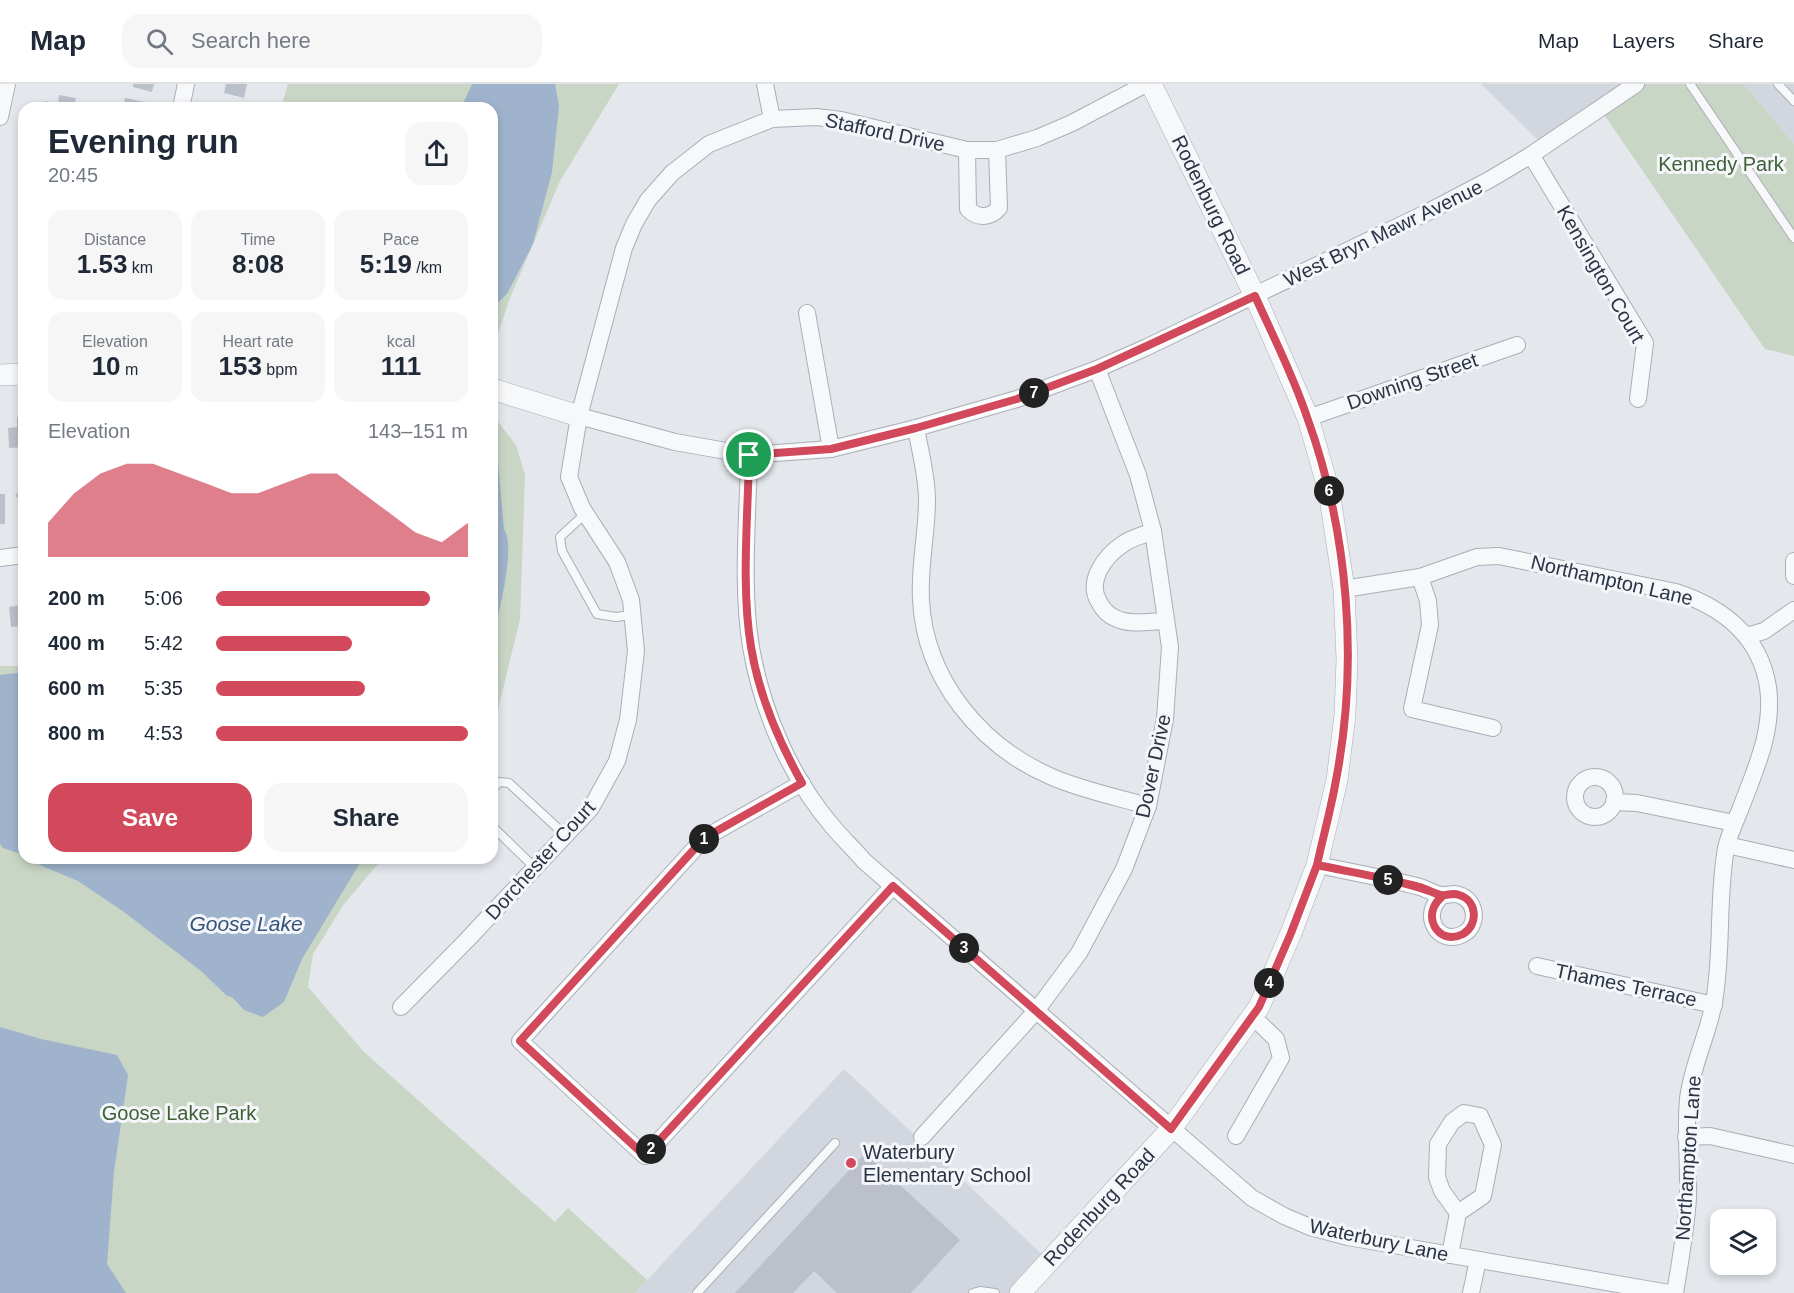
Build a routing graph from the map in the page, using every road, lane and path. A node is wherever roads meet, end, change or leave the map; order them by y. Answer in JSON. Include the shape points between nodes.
{"nodes":[{"id":1,"x":7,"y":84,"type":"edge"},
{"id":2,"x":186,"y":84,"type":"edge"},
{"id":3,"x":765,"y":84,"type":"edge"},
{"id":4,"x":1146,"y":84,"type":"edge"},
{"id":5,"x":1151,"y":84,"type":"edge"},
{"id":6,"x":1690,"y":84,"type":"edge"},
{"id":7,"x":1778,"y":84,"type":"edge"},
{"id":8,"x":1633,"y":85,"type":"edge"},
{"id":9,"x":1794,"y":101,"type":"edge"},
{"id":10,"x":182,"y":102,"type":"edge"},
{"id":11,"x":0,"y":117,"type":"edge"},
{"id":12,"x":772,"y":119,"type":"junction"},
{"id":13,"x":967,"y":150,"type":"junction"},
{"id":14,"x":997,"y":150,"type":"junction"},
{"id":15,"x":1532,"y":155,"type":"junction"},
{"id":16,"x":1794,"y":238,"type":"edge"},
{"id":17,"x":1255,"y":296,"type":"junction"},
{"id":18,"x":807,"y":313,"type":"dead end"},
{"id":19,"x":1517,"y":345,"type":"dead end"},
{"id":20,"x":1097,"y":369,"type":"junction"},
{"id":21,"x":18,"y":374,"type":"edge"},
{"id":22,"x":0,"y":375,"type":"edge"},
{"id":23,"x":498,"y":391,"type":"edge"},
{"id":24,"x":1638,"y":399,"type":"dead end"},
{"id":25,"x":579,"y":416,"type":"junction"},
{"id":26,"x":1308,"y":418,"type":"junction"},
{"id":27,"x":916,"y":428,"type":"junction"},
{"id":28,"x":831,"y":449,"type":"junction"},
{"id":29,"x":749,"y":455,"type":"junction"},
{"id":30,"x":586,"y":513,"type":"junction"},
{"id":31,"x":1153,"y":531,"type":"junction"},
{"id":32,"x":18,"y":556,"type":"edge"},
{"id":33,"x":0,"y":558,"type":"edge"},
{"id":34,"x":1794,"y":561,"type":"edge"},
{"id":35,"x":1794,"y":576,"type":"edge"},
{"id":36,"x":1420,"y":577,"type":"junction"},
{"id":37,"x":1344,"y":589,"type":"junction"},
{"id":38,"x":1794,"y":610,"type":"edge"},
{"id":39,"x":632,"y":615,"type":"junction"},
{"id":40,"x":1166,"y":621,"type":"junction"},
{"id":41,"x":1747,"y":636,"type":"junction"},
{"id":42,"x":1494,"y":728,"type":"dead end"},
{"id":43,"x":498,"y":783,"type":"edge"},
{"id":44,"x":802,"y":783,"type":"junction"},
{"id":45,"x":1614,"y":802,"type":"dead end"},
{"id":46,"x":1148,"y":806,"type":"junction"},
{"id":47,"x":1734,"y":824,"type":"junction"},
{"id":48,"x":498,"y":832,"type":"edge"},
{"id":49,"x":565,"y":835,"type":"junction"},
{"id":50,"x":1727,"y":845,"type":"junction"},
{"id":51,"x":1794,"y":860,"type":"edge"},
{"id":52,"x":1317,"y":865,"type":"junction"},
{"id":53,"x":535,"y":868,"type":"junction"},
{"id":54,"x":893,"y":886,"type":"junction"},
{"id":55,"x":1443,"y":896,"type":"dead end"},
{"id":56,"x":1537,"y":966,"type":"dead end"},
{"id":57,"x":1714,"y":1005,"type":"junction"},
{"id":58,"x":401,"y":1007,"type":"dead end"},
{"id":59,"x":1036,"y":1011,"type":"junction"},
{"id":60,"x":1252,"y":1017,"type":"junction"},
{"id":61,"x":1171,"y":1129,"type":"junction"},
{"id":62,"x":1236,"y":1136,"type":"dead end"},
{"id":63,"x":922,"y":1137,"type":"dead end"},
{"id":64,"x":1686,"y":1137,"type":"junction"},
{"id":65,"x":835,"y":1143,"type":"dead end"},
{"id":66,"x":1794,"y":1155,"type":"edge"},
{"id":67,"x":1458,"y":1213,"type":"junction"},
{"id":68,"x":1450,"y":1255,"type":"junction"},
{"id":69,"x":1478,"y":1260,"type":"junction"},
{"id":70,"x":697,"y":1293,"type":"edge"},
{"id":71,"x":973,"y":1293,"type":"edge"},
{"id":72,"x":995,"y":1293,"type":"edge"},
{"id":73,"x":1020,"y":1293,"type":"edge"},
{"id":74,"x":1471,"y":1293,"type":"edge"},
{"id":75,"x":1669,"y":1293,"type":"edge"},
{"id":76,"x":1675,"y":1293,"type":"edge"}],
"edges":[{"from":1,"to":11,"type":"street"},
{"from":2,"to":10,"type":"street"},
{"from":3,"to":12,"type":"street"},
{"from":4,"to":14,"type":"street","name":"Stafford Drive","via":[[1072,123]]},
{"from":5,"to":17,"type":"street","name":"Rodenburg Road"},
{"from":6,"to":16,"type":"lane"},
{"from":7,"to":9,"type":"lane"},
{"from":8,"to":15,"type":"street","name":"West Bryn Mawr Avenue"},
{"from":12,"to":13,"type":"street","name":"Stafford Drive","via":[[841,120]]},
{"from":12,"to":25,"type":"street","name":"Stafford Drive","via":[[709,144],[672,172],[648,200],[624,248]]},
{"from":13,"to":14,"type":"street","name":"Stafford Drive"},
{"from":13,"to":14,"type":"street","via":[[969,209],[985,217],[999,208]]},
{"from":15,"to":17,"type":"street","name":"West Bryn Mawr Avenue"},
{"from":15,"to":24,"type":"street","name":"Kensington Court","via":[[1645,344]]},
{"from":17,"to":20,"type":"street","name":"West Bryn Mawr Avenue"},
{"from":17,"to":26,"type":"street","name":"Rodenburg Road"},
{"from":18,"to":28,"type":"street"},
{"from":19,"to":26,"type":"street","name":"Downing Street"},
{"from":20,"to":27,"type":"street","name":"West Bryn Mawr Avenue","via":[[1017,399]]},
{"from":20,"to":31,"type":"street","name":"Dover Drive","via":[[1138,475]]},
{"from":21,"to":22,"type":"street"},
{"from":23,"to":25,"type":"street","name":"West Bryn Mawr Avenue"},
{"from":25,"to":29,"type":"street","name":"West Bryn Mawr Avenue","via":[[675,442]]},
{"from":25,"to":30,"type":"street","name":"Dorchester Court","via":[[569,477]]},
{"from":26,"to":37,"type":"street","name":"Rodenburg Road","via":[[1329,491]]},
{"from":27,"to":28,"type":"street","name":"West Bryn Mawr Avenue"},
{"from":27,"to":46,"type":"street","via":[[927,499],[921,601],[929,644],[950,693],[989,738],[1024,763],[1061,780]]},
{"from":28,"to":29,"type":"street","name":"West Bryn Mawr Avenue"},
{"from":29,"to":44,"type":"street","name":"Waterbury Lane","via":[[746,588],[751,646],[768,711]]},
{"from":30,"to":39,"type":"street","name":"Dorchester Court","via":[[617,562],[631,600]]},
{"from":30,"to":39,"type":"lane","via":[[560,537],[562,551],[597,614]]},
{"from":31,"to":40,"type":"street","name":"Dover Drive"},
{"from":31,"to":40,"type":"street","via":[[1124,543],[1107,558],[1095,574],[1095,596],[1103,610],[1118,620]]},
{"from":32,"to":33,"type":"street"},
{"from":34,"to":35,"type":"street"},
{"from":36,"to":37,"type":"street","name":"Northampton Lane"},
{"from":36,"to":41,"type":"street","name":"Northampton Lane","via":[[1477,557],[1509,556],[1697,599],[1720,612]]},
{"from":36,"to":42,"type":"street","via":[[1430,625],[1412,709]]},
{"from":37,"to":52,"type":"street","name":"Rodenburg Road","via":[[1345,715],[1337,780]]},
{"from":38,"to":41,"type":"street","via":[[1764,631]]},
{"from":39,"to":49,"type":"street","name":"Dorchester Court","via":[[636,651],[628,720],[617,761],[591,808]]},
{"from":40,"to":46,"type":"street","name":"Dover Drive","via":[[1170,647],[1165,719]]},
{"from":41,"to":47,"type":"street","name":"Northampton Lane","via":[[1768,688],[1768,733]]},
{"from":43,"to":49,"type":"lane","via":[[509,783]]},
{"from":44,"to":54,"type":"street","name":"Waterbury Lane","via":[[832,826]]},
{"from":44,"to":54,"type":"street","via":[[706,837],[520,1041],[645,1156]]},
{"from":45,"to":47,"type":"street","via":[[1637,803]]},
{"from":46,"to":59,"type":"street","name":"Dover Drive","via":[[1105,909],[1079,953]]},
{"from":47,"to":50,"type":"street","name":"Northampton Lane"},
{"from":48,"to":53,"type":"lane"},
{"from":49,"to":53,"type":"street","name":"Dorchester Court"},
{"from":50,"to":51,"type":"street"},
{"from":50,"to":57,"type":"street","name":"Northampton Lane"},
{"from":52,"to":55,"type":"street","via":[[1422,887]]},
{"from":52,"to":60,"type":"street","name":"Rodenburg Road"},
{"from":53,"to":58,"type":"street","name":"Dorchester Court"},
{"from":54,"to":59,"type":"street","name":"Waterbury Lane"},
{"from":56,"to":57,"type":"street","name":"Thames Terrace"},
{"from":57,"to":64,"type":"street","name":"Northampton Lane","via":[[1693,1068]]},
{"from":59,"to":61,"type":"street","name":"Waterbury Lane"},
{"from":59,"to":63,"type":"street","name":"Dover Drive"},
{"from":60,"to":61,"type":"street","name":"Rodenburg Road"},
{"from":60,"to":62,"type":"street","via":[[1276,1039],[1281,1058]]},
{"from":61,"to":68,"type":"street","name":"Waterbury Lane","via":[[1252,1197],[1284,1216],[1348,1237]]},
{"from":61,"to":73,"type":"street","name":"Rodenburg Road"},
{"from":64,"to":66,"type":"street","via":[[1710,1136]]},
{"from":64,"to":76,"type":"street","name":"Northampton Lane","via":[[1688,1199]]},
{"from":65,"to":70,"type":"lane"},
{"from":67,"to":67,"type":"street","via":[[1437,1177],[1438,1144],[1452,1122],[1464,1113],[1480,1116],[1492,1145],[1483,1196]]},
{"from":67,"to":68,"type":"street"},
{"from":68,"to":69,"type":"street","name":"Waterbury Lane"},
{"from":69,"to":74,"type":"street"},
{"from":69,"to":75,"type":"street","name":"Waterbury Lane"},
{"from":71,"to":72,"type":"lane"}]}
